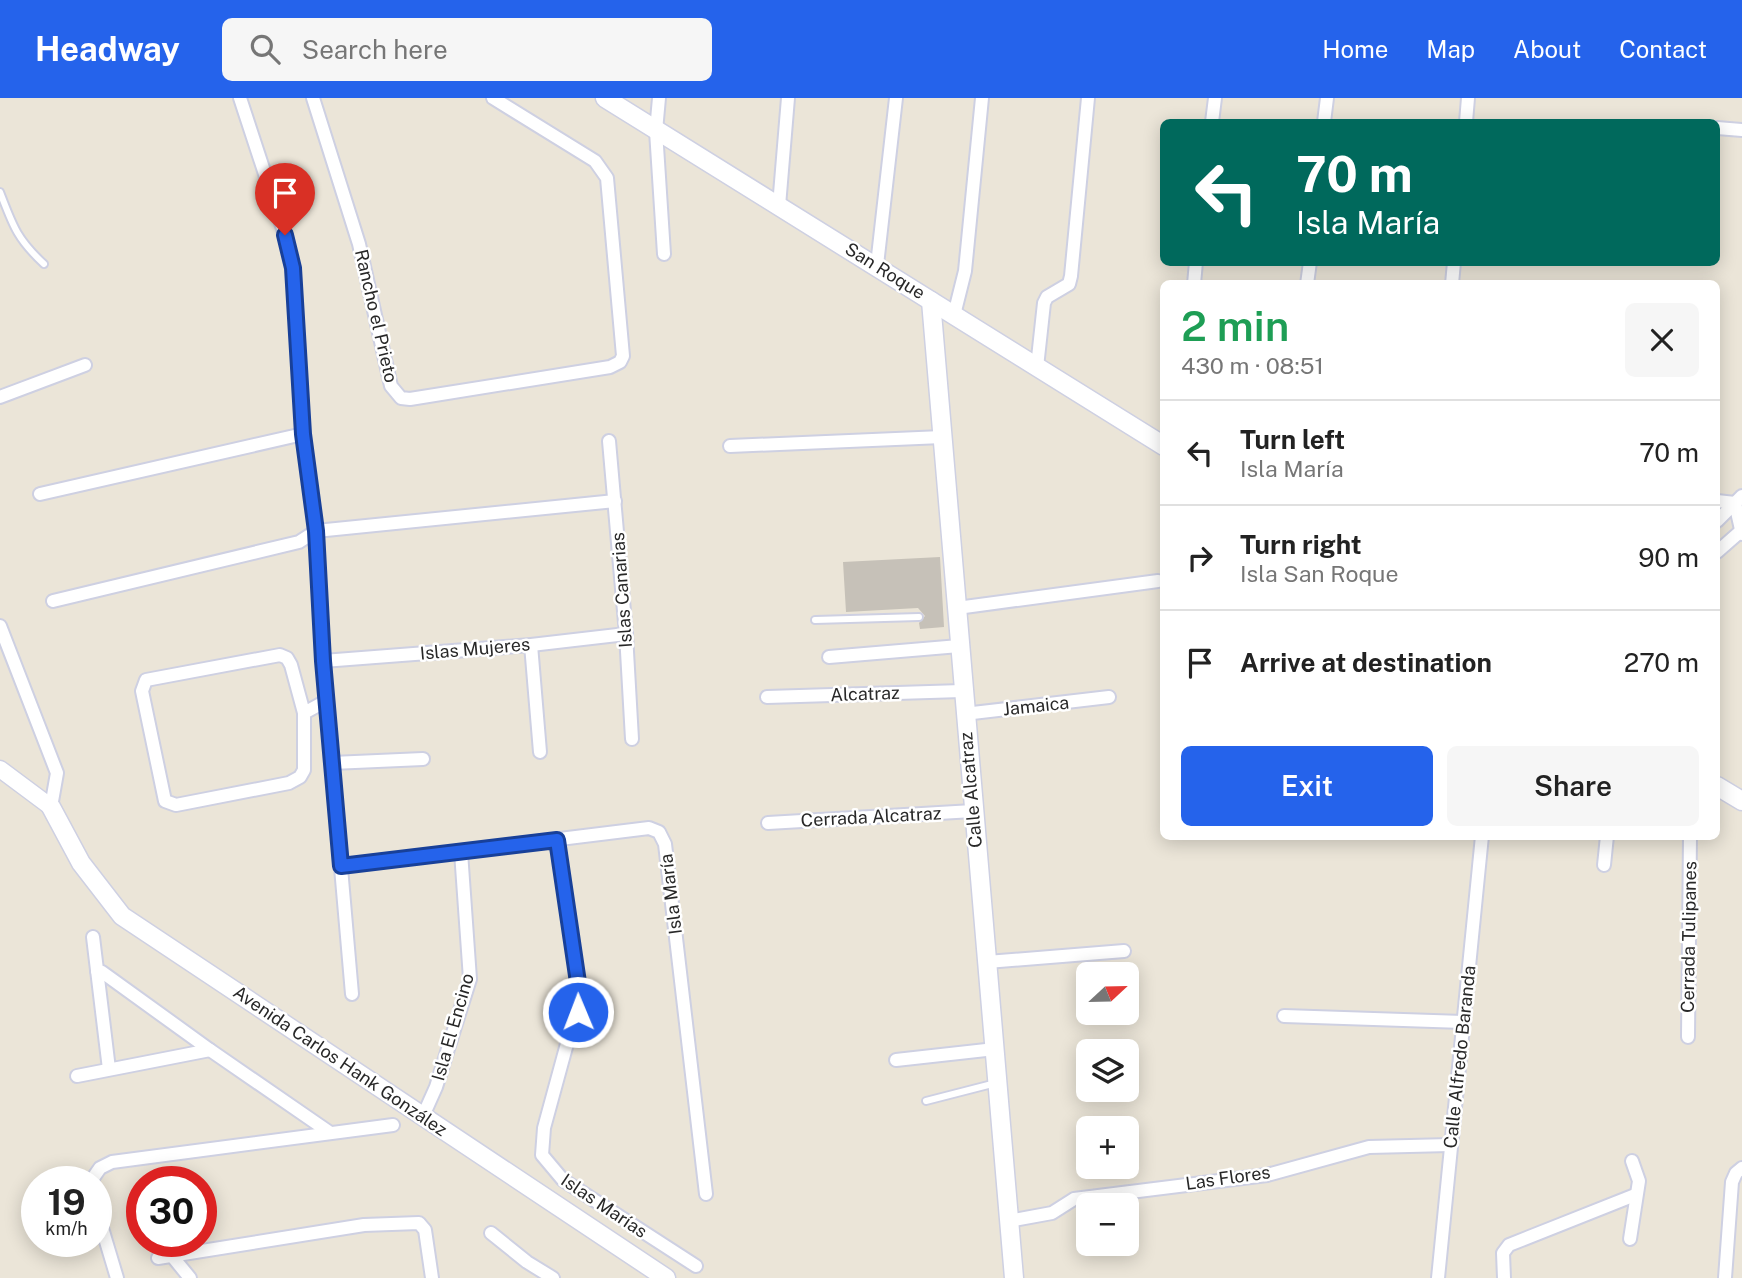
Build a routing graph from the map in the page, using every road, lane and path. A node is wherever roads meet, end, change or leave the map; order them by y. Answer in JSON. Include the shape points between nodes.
{"nodes":[{"id":1,"x":240,"y":98,"type":"edge"},
{"id":2,"x":313,"y":98,"type":"edge"},
{"id":3,"x":493,"y":98,"type":"edge"},
{"id":4,"x":605,"y":98,"type":"edge"},
{"id":5,"x":659,"y":98,"type":"edge"},
{"id":6,"x":788,"y":98,"type":"edge"},
{"id":7,"x":896,"y":98,"type":"edge"},
{"id":8,"x":982,"y":98,"type":"edge"},
{"id":9,"x":1088,"y":98,"type":"edge"},
{"id":10,"x":1215,"y":98,"type":"edge"},
{"id":11,"x":1327,"y":98,"type":"edge"},
{"id":12,"x":1468,"y":98,"type":"edge"},
{"id":13,"x":1212,"y":119,"type":"edge"},
{"id":14,"x":1324,"y":119,"type":"edge"},
{"id":15,"x":1466,"y":119,"type":"edge"},
{"id":16,"x":1720,"y":128,"type":"edge"},
{"id":17,"x":656,"y":131,"type":"junction"},
{"id":18,"x":1742,"y":131,"type":"edge"},
{"id":19,"x":0,"y":192,"type":"edge"},
{"id":20,"x":779,"y":206,"type":"junction"},
{"id":21,"x":664,"y":254,"type":"dead end"},
{"id":22,"x":44,"y":264,"type":"dead end"},
{"id":23,"x":877,"y":265,"type":"junction"},
{"id":24,"x":931,"y":301,"type":"junction"},
{"id":25,"x":954,"y":315,"type":"junction"},
{"id":26,"x":85,"y":365,"type":"dead end"},
{"id":27,"x":1037,"y":367,"type":"junction"},
{"id":28,"x":0,"y":397,"type":"edge"},
{"id":29,"x":303,"y":434,"type":"junction"},
{"id":30,"x":942,"y":437,"type":"junction"},
{"id":31,"x":609,"y":441,"type":"dead end"},
{"id":32,"x":1160,"y":444,"type":"edge"},
{"id":33,"x":730,"y":446,"type":"dead end"},
{"id":34,"x":40,"y":494,"type":"dead end"},
{"id":35,"x":1738,"y":500,"type":"edge"},
{"id":36,"x":615,"y":501,"type":"junction"},
{"id":37,"x":1720,"y":501,"type":"edge"},
{"id":38,"x":1720,"y":518,"type":"edge"},
{"id":39,"x":316,"y":531,"type":"junction"},
{"id":40,"x":1742,"y":531,"type":"edge"},
{"id":41,"x":1720,"y":549,"type":"edge"},
{"id":42,"x":1158,"y":581,"type":"dead end"},
{"id":43,"x":53,"y":601,"type":"dead end"},
{"id":44,"x":954,"y":610,"type":"junction"},
{"id":45,"x":919,"y":617,"type":"dead end"},
{"id":46,"x":815,"y":620,"type":"dead end"},
{"id":47,"x":0,"y":626,"type":"edge"},
{"id":48,"x":626,"y":634,"type":"junction"},
{"id":49,"x":531,"y":645,"type":"junction"},
{"id":50,"x":959,"y":646,"type":"junction"},
{"id":51,"x":830,"y":657,"type":"dead end"},
{"id":52,"x":323,"y":661,"type":"junction"},
{"id":53,"x":962,"y":691,"type":"junction"},
{"id":54,"x":767,"y":697,"type":"dead end"},
{"id":55,"x":1109,"y":698,"type":"dead end"},
{"id":56,"x":326,"y":701,"type":"junction"},
{"id":57,"x":304,"y":713,"type":"junction"},
{"id":58,"x":964,"y":714,"type":"junction"},
{"id":59,"x":632,"y":739,"type":"dead end"},
{"id":60,"x":540,"y":752,"type":"dead end"},
{"id":61,"x":423,"y":758,"type":"dead end"},
{"id":62,"x":332,"y":763,"type":"junction"},
{"id":63,"x":0,"y":769,"type":"edge"},
{"id":64,"x":1720,"y":788,"type":"edge"},
{"id":65,"x":1742,"y":801,"type":"edge"},
{"id":66,"x":51,"y":807,"type":"junction"},
{"id":67,"x":973,"y":811,"type":"junction"},
{"id":68,"x":768,"y":823,"type":"dead end"},
{"id":69,"x":557,"y":840,"type":"junction"},
{"id":70,"x":1482,"y":840,"type":"edge"},
{"id":71,"x":1607,"y":840,"type":"edge"},
{"id":72,"x":1690,"y":840,"type":"edge"},
{"id":73,"x":461,"y":852,"type":"junction"},
{"id":74,"x":1604,"y":865,"type":"dead end"},
{"id":75,"x":341,"y":866,"type":"junction"},
{"id":76,"x":93,"y":937,"type":"dead end"},
{"id":77,"x":1124,"y":951,"type":"dead end"},
{"id":78,"x":987,"y":962,"type":"junction"},
{"id":79,"x":97,"y":971,"type":"junction"},
{"id":80,"x":352,"y":994,"type":"dead end"},
{"id":81,"x":1284,"y":1016,"type":"dead end"},
{"id":82,"x":1463,"y":1022,"type":"junction"},
{"id":83,"x":1688,"y":1037,"type":"dead end"},
{"id":84,"x":995,"y":1049,"type":"junction"},
{"id":85,"x":210,"y":1050,"type":"junction"},
{"id":86,"x":896,"y":1060,"type":"dead end"},
{"id":87,"x":109,"y":1069,"type":"junction"},
{"id":88,"x":77,"y":1076,"type":"dead end"},
{"id":89,"x":998,"y":1082,"type":"junction"},
{"id":90,"x":926,"y":1101,"type":"dead end"},
{"id":91,"x":423,"y":1116,"type":"junction"},
{"id":92,"x":393,"y":1125,"type":"dead end"},
{"id":93,"x":329,"y":1132,"type":"junction"},
{"id":94,"x":1450,"y":1145,"type":"junction"},
{"id":95,"x":1632,"y":1161,"type":"dead end"},
{"id":96,"x":105,"y":1166,"type":"edge"},
{"id":97,"x":1739,"y":1170,"type":"edge"},
{"id":98,"x":706,"y":1194,"type":"dead end"},
{"id":99,"x":1635,"y":1195,"type":"junction"},
{"id":100,"x":1736,"y":1220,"type":"edge"},
{"id":101,"x":1009,"y":1222,"type":"junction"},
{"id":102,"x":491,"y":1233,"type":"dead end"},
{"id":103,"x":1630,"y":1238,"type":"dead end"},
{"id":104,"x":217,"y":1249,"type":"edge"},
{"id":105,"x":111,"y":1257,"type":"edge"},
{"id":106,"x":165,"y":1257,"type":"edge"},
{"id":107,"x":173,"y":1257,"type":"edge"},
{"id":108,"x":158,"y":1258,"type":"dead end"},
{"id":109,"x":527,"y":1262,"type":"junction"},
{"id":110,"x":696,"y":1266,"type":"dead end"},
{"id":111,"x":117,"y":1278,"type":"edge"},
{"id":112,"x":190,"y":1278,"type":"edge"},
{"id":113,"x":432,"y":1278,"type":"edge"},
{"id":114,"x":529,"y":1278,"type":"edge"},
{"id":115,"x":553,"y":1278,"type":"edge"},
{"id":116,"x":666,"y":1278,"type":"edge"},
{"id":117,"x":1014,"y":1278,"type":"edge"},
{"id":118,"x":1438,"y":1278,"type":"edge"},
{"id":119,"x":1504,"y":1278,"type":"edge"},
{"id":120,"x":1725,"y":1278,"type":"edge"}],
"edges":[{"from":1,"to":29,"type":"street","via":[[293,268]]},
{"from":2,"to":3,"type":"street","name":"Rancho el Prieto","via":[[359,244],[395,393],[410,399],[620,362],[623,350],[603,169]]},
{"from":4,"to":17,"type":"main road","name":"San Roque"},
{"from":5,"to":17,"type":"street"},
{"from":6,"to":20,"type":"street"},
{"from":7,"to":23,"type":"street"},
{"from":8,"to":25,"type":"street","via":[[965,271]]},
{"from":9,"to":27,"type":"street","via":[[1071,276],[1069,284],[1044,303]]},
{"from":10,"to":13,"type":"street"},
{"from":11,"to":14,"type":"street"},
{"from":12,"to":15,"type":"street"},
{"from":16,"to":18,"type":"street"},
{"from":17,"to":20,"type":"main road","name":"San Roque"},
{"from":17,"to":21,"type":"street"},
{"from":19,"to":22,"type":"lane","via":[[23,245]]},
{"from":20,"to":23,"type":"main road","name":"San Roque"},
{"from":23,"to":24,"type":"main road","name":"San Roque"},
{"from":24,"to":25,"type":"main road","name":"San Roque"},
{"from":24,"to":30,"type":"main road","name":"Calle Alcatraz"},
{"from":25,"to":27,"type":"main road","name":"San Roque"},
{"from":26,"to":28,"type":"street"},
{"from":27,"to":32,"type":"main road","name":"San Roque"},
{"from":29,"to":34,"type":"street"},
{"from":29,"to":39,"type":"street"},
{"from":30,"to":33,"type":"street"},
{"from":30,"to":44,"type":"main road","name":"Calle Alcatraz"},
{"from":31,"to":36,"type":"street","name":"Islas Canarias"},
{"from":35,"to":37,"type":"street"},
{"from":35,"to":38,"type":"street"},
{"from":35,"to":40,"type":"street"},
{"from":36,"to":39,"type":"street"},
{"from":36,"to":48,"type":"street","name":"Islas Canarias"},
{"from":39,"to":43,"type":"street","via":[[299,542]]},
{"from":39,"to":52,"type":"street"},
{"from":40,"to":41,"type":"street"},
{"from":42,"to":44,"type":"street"},
{"from":44,"to":50,"type":"main road","name":"Calle Alcatraz"},
{"from":45,"to":46,"type":"lane"},
{"from":47,"to":66,"type":"street","via":[[57,774]]},
{"from":48,"to":49,"type":"street","name":"Islas Mujeres"},
{"from":48,"to":59,"type":"street","name":"Islas Canarias"},
{"from":49,"to":52,"type":"street","name":"Islas Mujeres"},
{"from":49,"to":60,"type":"street"},
{"from":50,"to":51,"type":"street"},
{"from":50,"to":53,"type":"main road","name":"Calle Alcatraz"},
{"from":52,"to":56,"type":"street"},
{"from":53,"to":54,"type":"street","name":"Alcatraz"},
{"from":53,"to":58,"type":"main road","name":"Calle Alcatraz"},
{"from":55,"to":58,"type":"street","name":"Jamaica"},
{"from":56,"to":57,"type":"street"},
{"from":56,"to":62,"type":"street"},
{"from":57,"to":57,"type":"street","via":[[300,777],[176,805],[165,801],[142,691],[146,680],[280,655],[291,665]]},
{"from":58,"to":67,"type":"main road","name":"Calle Alcatraz"},
{"from":61,"to":62,"type":"street"},
{"from":62,"to":75,"type":"street"},
{"from":63,"to":66,"type":"street"},
{"from":64,"to":65,"type":"main road"},
{"from":66,"to":91,"type":"main road","name":"Avenida Carlos Hank González","via":[[81,863],[122,916]]},
{"from":67,"to":68,"type":"street","name":"Cerrada Alcatraz"},
{"from":67,"to":78,"type":"main road","name":"Calle Alcatraz"},
{"from":69,"to":73,"type":"street","name":"Isla María"},
{"from":69,"to":98,"type":"street","name":"Isla María","via":[[649,828],[659,832],[665,844]]},
{"from":69,"to":110,"type":"street","name":"Islas Marías","via":[[580,996],[544,1128],[542,1155],[563,1181]]},
{"from":70,"to":82,"type":"street","name":"Calle Alfredo Baranda"},
{"from":71,"to":74,"type":"street"},
{"from":72,"to":83,"type":"street","name":"Cerrada Tulipanes"},
{"from":73,"to":75,"type":"street","name":"Isla María"},
{"from":73,"to":91,"type":"street","name":"Isla El Encino","via":[[470,979]]},
{"from":75,"to":80,"type":"street"},
{"from":76,"to":79,"type":"street"},
{"from":77,"to":78,"type":"street"},
{"from":78,"to":84,"type":"main road","name":"Calle Alcatraz"},
{"from":79,"to":85,"type":"street"},
{"from":79,"to":87,"type":"street"},
{"from":81,"to":82,"type":"street"},
{"from":82,"to":94,"type":"street","name":"Calle Alfredo Baranda"},
{"from":84,"to":86,"type":"street"},
{"from":84,"to":89,"type":"main road","name":"Calle Alcatraz"},
{"from":85,"to":87,"type":"street"},
{"from":85,"to":93,"type":"street"},
{"from":87,"to":88,"type":"street"},
{"from":89,"to":90,"type":"lane"},
{"from":89,"to":101,"type":"main road","name":"Calle Alcatraz"},
{"from":91,"to":116,"type":"main road","name":"Avenida Carlos Hank González"},
{"from":92,"to":93,"type":"street"},
{"from":93,"to":96,"type":"street"},
{"from":94,"to":101,"type":"street","name":"Las Flores","via":[[1369,1147],[1267,1175],[1074,1199],[1052,1213]]},
{"from":94,"to":118,"type":"street","name":"Calle Alfredo Baranda"},
{"from":95,"to":99,"type":"street","via":[[1639,1181]]},
{"from":97,"to":100,"type":"street","via":[[1732,1182]]},
{"from":99,"to":103,"type":"street"},
{"from":99,"to":119,"type":"street","via":[[1509,1245],[1503,1253]]},
{"from":100,"to":120,"type":"street"},
{"from":101,"to":117,"type":"main road","name":"Calle Alcatraz"},
{"from":102,"to":109,"type":"street"},
{"from":104,"to":113,"type":"street","via":[[363,1225],[419,1223],[425,1230]]},
{"from":105,"to":111,"type":"street"},
{"from":106,"to":108,"type":"street"},
{"from":107,"to":112,"type":"street"},
{"from":109,"to":114,"type":"street"},
{"from":109,"to":115,"type":"street"}]}
